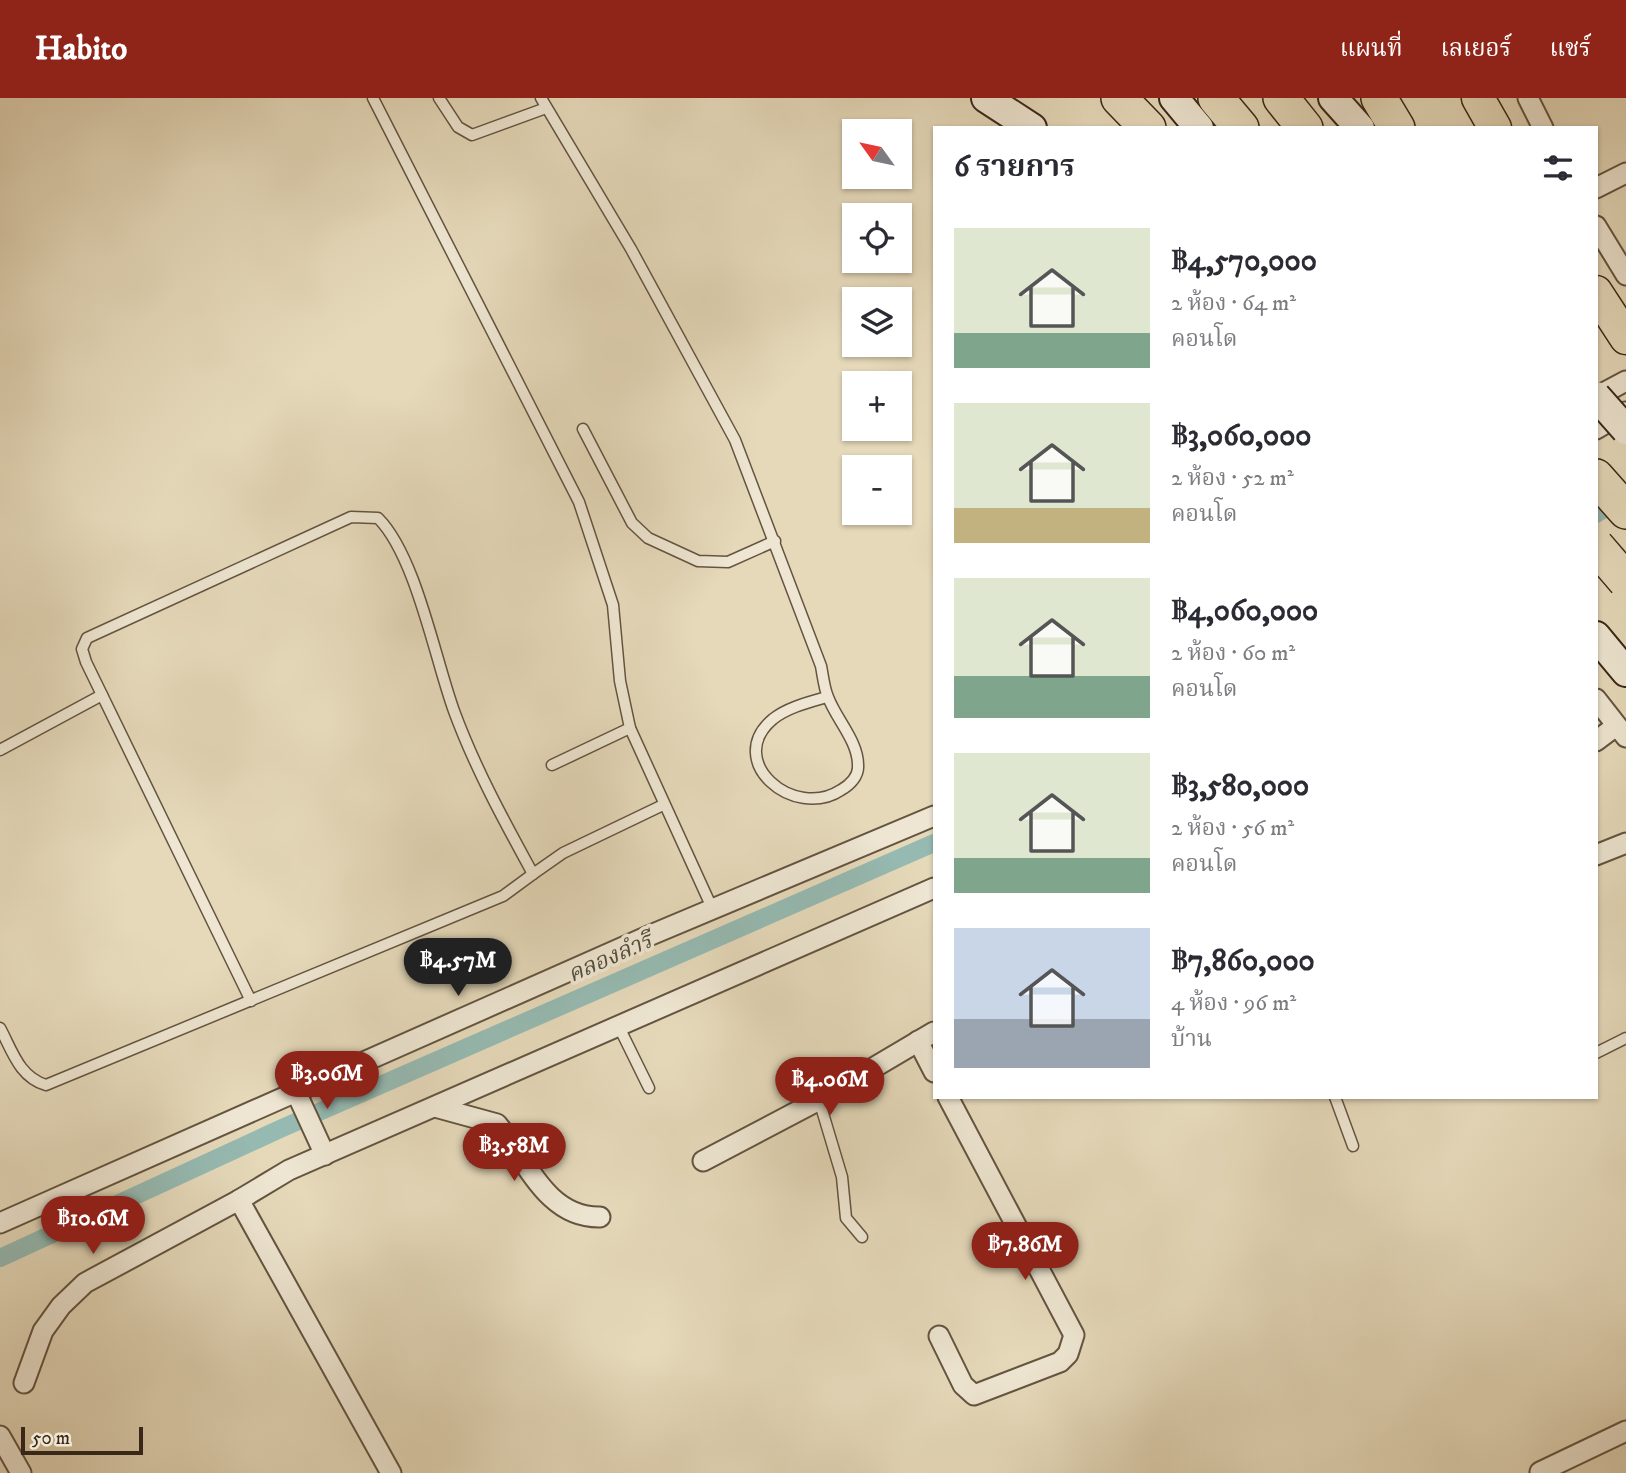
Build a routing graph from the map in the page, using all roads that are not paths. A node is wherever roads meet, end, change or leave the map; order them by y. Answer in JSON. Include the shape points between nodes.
{"nodes":[{"id":1,"x":373,"y":98,"type":"edge"},
{"id":2,"x":439,"y":98,"type":"edge"},
{"id":3,"x":986,"y":98,"type":"edge"},
{"id":4,"x":1119,"y":98,"type":"edge"},
{"id":5,"x":1174,"y":98,"type":"edge"},
{"id":6,"x":1216,"y":98,"type":"edge"},
{"id":7,"x":1281,"y":98,"type":"edge"},
{"id":8,"x":1333,"y":98,"type":"edge"},
{"id":9,"x":1378,"y":98,"type":"edge"},
{"id":10,"x":1478,"y":98,"type":"edge"},
{"id":11,"x":1499,"y":98,"type":"edge"},
{"id":12,"x":1528,"y":98,"type":"edge"},
{"id":13,"x":543,"y":103,"type":"edge"},
{"id":14,"x":1029,"y":126,"type":"edge"},
{"id":15,"x":1146,"y":126,"type":"edge"},
{"id":16,"x":1197,"y":126,"type":"edge"},
{"id":17,"x":1239,"y":126,"type":"edge"},
{"id":18,"x":1303,"y":126,"type":"edge"},
{"id":19,"x":1358,"y":126,"type":"edge"},
{"id":20,"x":1396,"y":126,"type":"edge"},
{"id":21,"x":1494,"y":126,"type":"edge"},
{"id":22,"x":1509,"y":126,"type":"edge"},
{"id":23,"x":1542,"y":126,"type":"edge"},
{"id":24,"x":1626,"y":173,"type":"edge"},
{"id":25,"x":1598,"y":187,"type":"edge"},
{"id":26,"x":1598,"y":229,"type":"edge"},
{"id":27,"x":1626,"y":275,"type":"edge"},
{"id":28,"x":1598,"y":295,"type":"edge"},
{"id":29,"x":1626,"y":338,"type":"edge"},
{"id":30,"x":1626,"y":382,"type":"edge"},
{"id":31,"x":1598,"y":395,"type":"edge"},
{"id":32,"x":1598,"y":398,"type":"edge"},
{"id":33,"x":1626,"y":411,"type":"edge"},
{"id":34,"x":1598,"y":428,"type":"edge"},
{"id":35,"x":583,"y":429,"type":"dead end"},
{"id":36,"x":1626,"y":430,"type":"edge"},
{"id":37,"x":1598,"y":479,"type":"edge"},
{"id":38,"x":1626,"y":511,"type":"edge"},
{"id":39,"x":775,"y":541,"type":"junction"},
{"id":40,"x":1598,"y":548,"type":"edge"},
{"id":41,"x":1626,"y":565,"type":"edge"},
{"id":42,"x":1598,"y":577,"type":"edge"},
{"id":43,"x":1626,"y":581,"type":"edge"},
{"id":44,"x":1598,"y":638,"type":"edge"},
{"id":45,"x":1626,"y":672,"type":"edge"},
{"id":46,"x":102,"y":695,"type":"junction"},
{"id":47,"x":827,"y":697,"type":"junction"},
{"id":48,"x":1598,"y":702,"type":"edge"},
{"id":49,"x":630,"y":728,"type":"junction"},
{"id":50,"x":1621,"y":732,"type":"edge"},
{"id":51,"x":1598,"y":740,"type":"edge"},
{"id":52,"x":0,"y":750,"type":"edge"},
{"id":53,"x":552,"y":765,"type":"dead end"},
{"id":54,"x":663,"y":805,"type":"junction"},
{"id":55,"x":933,"y":816,"type":"edge"},
{"id":56,"x":1626,"y":843,"type":"edge"},
{"id":57,"x":1598,"y":854,"type":"edge"},
{"id":58,"x":533,"y":874,"type":"junction"},
{"id":59,"x":933,"y":888,"type":"edge"},
{"id":60,"x":713,"y":910,"type":"junction"},
{"id":61,"x":251,"y":1000,"type":"junction"},
{"id":62,"x":619,"y":1027,"type":"junction"},
{"id":63,"x":0,"y":1028,"type":"edge"},
{"id":64,"x":926,"y":1037,"type":"edge"},
{"id":65,"x":1626,"y":1038,"type":"edge"},
{"id":66,"x":1598,"y":1052,"type":"edge"},
{"id":67,"x":933,"y":1068,"type":"edge"},
{"id":68,"x":649,"y":1088,"type":"dead end"},
{"id":69,"x":298,"y":1096,"type":"junction"},
{"id":70,"x":949,"y":1099,"type":"edge"},
{"id":71,"x":1336,"y":1099,"type":"edge"},
{"id":72,"x":819,"y":1100,"type":"junction"},
{"id":73,"x":435,"y":1107,"type":"junction"},
{"id":74,"x":1353,"y":1146,"type":"dead end"},
{"id":75,"x":322,"y":1147,"type":"junction"},
{"id":76,"x":703,"y":1161,"type":"dead end"},
{"id":77,"x":239,"y":1200,"type":"junction"},
{"id":78,"x":600,"y":1217,"type":"dead end"},
{"id":79,"x":0,"y":1223,"type":"edge"},
{"id":80,"x":862,"y":1237,"type":"dead end"},
{"id":81,"x":939,"y":1336,"type":"dead end"},
{"id":82,"x":24,"y":1383,"type":"dead end"},
{"id":83,"x":1626,"y":1431,"type":"edge"},
{"id":84,"x":0,"y":1436,"type":"edge"},
{"id":85,"x":1539,"y":1472,"type":"edge"},
{"id":86,"x":21,"y":1473,"type":"edge"},
{"id":87,"x":391,"y":1473,"type":"edge"}],
"edges":[{"from":1,"to":49,"type":"lane","via":[[579,502],[613,605]]},
{"from":2,"to":13,"type":"lane","via":[[458,127],[472,135]]},
{"from":3,"to":14,"type":"main road"},
{"from":4,"to":15,"type":"highway"},
{"from":5,"to":16,"type":"main road"},
{"from":6,"to":17,"type":"highway"},
{"from":7,"to":18,"type":"highway"},
{"from":8,"to":19,"type":"main road"},
{"from":9,"to":20,"type":"highway"},
{"from":10,"to":21,"type":"main road"},
{"from":11,"to":22,"type":"main road"},
{"from":12,"to":23,"type":"street"},
{"from":13,"to":39,"type":"lane","via":[[631,248],[735,440]]},
{"from":24,"to":25,"type":"street"},
{"from":26,"to":27,"type":"street"},
{"from":28,"to":29,"type":"main road"},
{"from":30,"to":31,"type":"street"},
{"from":32,"to":36,"type":"main road","bridge":true},
{"from":33,"to":34,"type":"street"},
{"from":35,"to":39,"type":"lane","via":[[632,523],[648,538],[698,561],[728,562]]},
{"from":37,"to":38,"type":"highway"},
{"from":39,"to":47,"type":"lane","via":[[821,666]]},
{"from":40,"to":43,"type":"highway","bridge":true},
{"from":41,"to":42,"type":"street"},
{"from":44,"to":45,"type":"main road"},
{"from":46,"to":52,"type":"lane"},
{"from":46,"to":58,"type":"lane","via":[[82,649],[88,638],[351,517],[378,518],[396,540],[440,658],[453,709],[483,780]]},
{"from":46,"to":61,"type":"lane"},
{"from":47,"to":47,"type":"lane","via":[[773,719],[756,746],[757,760],[772,785],[810,800],[845,788],[859,768]]},
{"from":48,"to":50,"type":"street"},
{"from":49,"to":53,"type":"lane"},
{"from":49,"to":54,"type":"lane"},
{"from":50,"to":51,"type":"street"},
{"from":54,"to":58,"type":"lane","via":[[563,853]]},
{"from":54,"to":60,"type":"lane"},
{"from":55,"to":60,"type":"street"},
{"from":56,"to":57,"type":"street"},
{"from":58,"to":61,"type":"lane","via":[[503,896]]},
{"from":59,"to":62,"type":"street"},
{"from":60,"to":69,"type":"street"},
{"from":61,"to":63,"type":"lane","via":[[46,1085],[22,1071]]},
{"from":62,"to":68,"type":"lane"},
{"from":62,"to":73,"type":"street"},
{"from":64,"to":67,"type":"street"},
{"from":64,"to":72,"type":"street"},
{"from":65,"to":66,"type":"lane"},
{"from":69,"to":75,"type":"street"},
{"from":69,"to":79,"type":"street"},
{"from":70,"to":81,"type":"street","via":[[1074,1335],[1060,1362],[974,1395],[963,1385]]},
{"from":71,"to":74,"type":"lane"},
{"from":72,"to":76,"type":"street"},
{"from":72,"to":80,"type":"lane","via":[[842,1177],[846,1218]]},
{"from":73,"to":75,"type":"street"},
{"from":73,"to":78,"type":"street","via":[[497,1124],[557,1203],[586,1217]]},
{"from":75,"to":77,"type":"street"},
{"from":77,"to":82,"type":"street","via":[[85,1283],[43,1331]]},
{"from":77,"to":87,"type":"street"},
{"from":83,"to":85,"type":"street"},
{"from":84,"to":86,"type":"street"}]}
